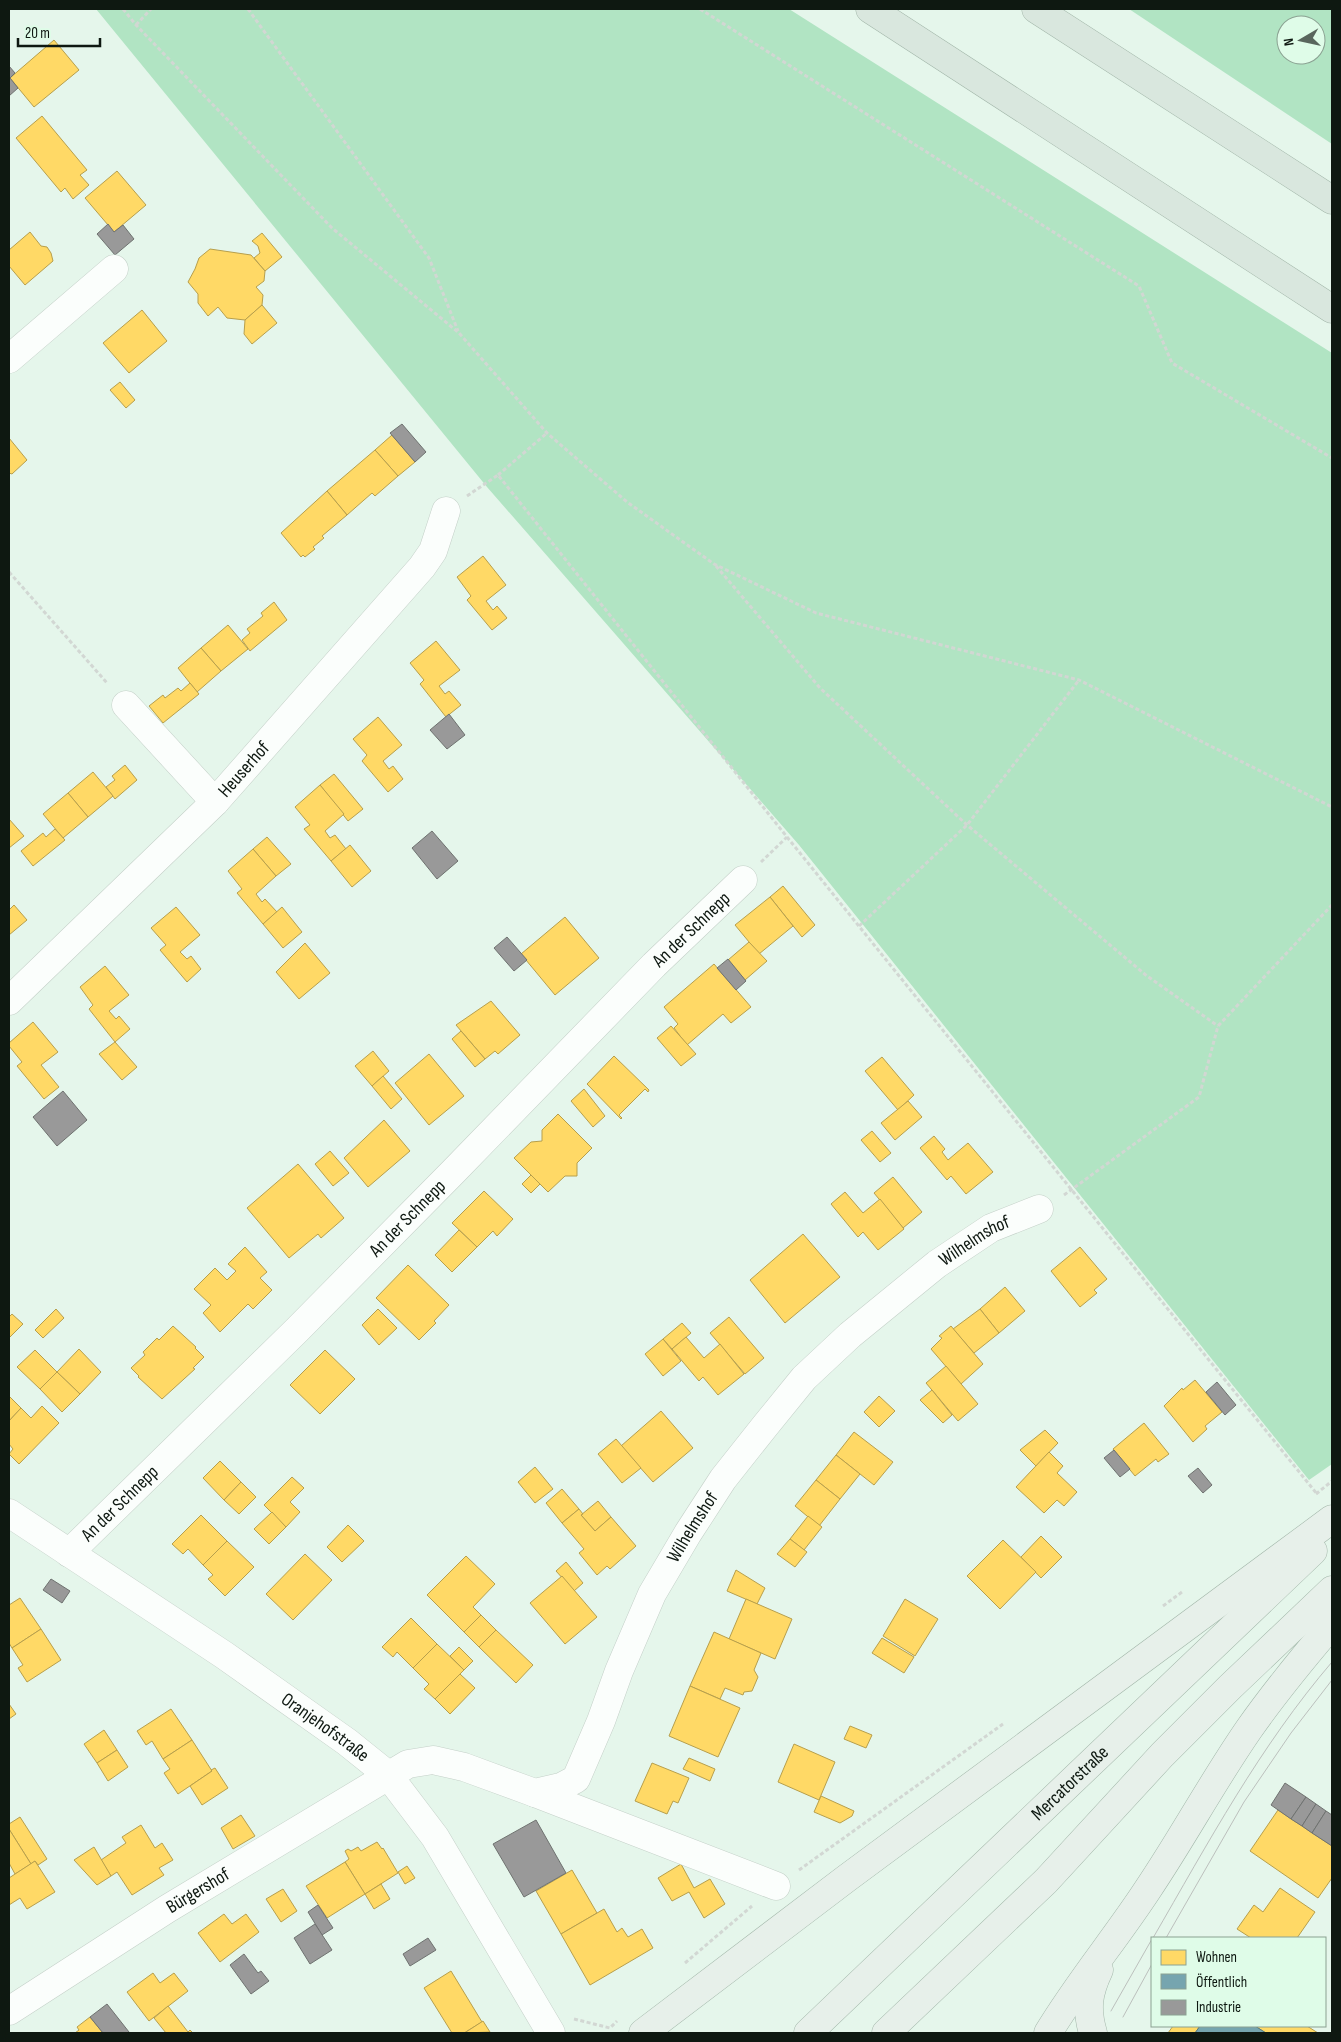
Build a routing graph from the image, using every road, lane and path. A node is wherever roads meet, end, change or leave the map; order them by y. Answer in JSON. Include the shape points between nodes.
{"nodes":[{"id":1,"x":122,"y":9,"type":"edge"},
{"id":2,"x":151,"y":9,"type":"edge"},
{"id":3,"x":248,"y":9,"type":"edge"},
{"id":4,"x":700,"y":9,"type":"edge"},
{"id":5,"x":870,"y":9,"type":"edge"},
{"id":6,"x":1036,"y":9,"type":"edge"},
{"id":7,"x":136,"y":25,"type":"junction"},
{"id":8,"x":1332,"y":200,"type":"edge"},
{"id":9,"x":114,"y":269,"type":"dead end"},
{"id":10,"x":1332,"y":308,"type":"edge"},
{"id":11,"x":459,"y":333,"type":"junction"},
{"id":12,"x":9,"y":359,"type":"edge"},
{"id":13,"x":548,"y":433,"type":"junction"},
{"id":14,"x":1332,"y":458,"type":"edge"},
{"id":15,"x":498,"y":475,"type":"junction"},
{"id":16,"x":446,"y":511,"type":"joint"},
{"id":17,"x":714,"y":564,"type":"junction"},
{"id":18,"x":9,"y":572,"type":"edge"},
{"id":19,"x":1080,"y":680,"type":"junction"},
{"id":20,"x":126,"y":705,"type":"joint"},
{"id":21,"x":215,"y":802,"type":"junction"},
{"id":22,"x":1332,"y":807,"type":"edge"},
{"id":23,"x":967,"y":825,"type":"junction"},
{"id":24,"x":787,"y":837,"type":"junction"},
{"id":25,"x":743,"y":880,"type":"joint"},
{"id":26,"x":1332,"y":905,"type":"edge"},
{"id":27,"x":859,"y":926,"type":"junction"},
{"id":28,"x":9,"y":1001,"type":"edge"},
{"id":29,"x":1218,"y":1026,"type":"junction"},
{"id":30,"x":1073,"y":1190,"type":"junction"},
{"id":31,"x":1039,"y":1209,"type":"joint"},
{"id":32,"x":1332,"y":1481,"type":"edge"},
{"id":33,"x":1317,"y":1494,"type":"junction"},
{"id":34,"x":1312,"y":1497,"type":"dead end"},
{"id":35,"x":9,"y":1513,"type":"edge"},
{"id":36,"x":1332,"y":1519,"type":"edge"},
{"id":37,"x":1332,"y":1533,"type":"edge"},
{"id":38,"x":69,"y":1553,"type":"junction"},
{"id":39,"x":1185,"y":1590,"type":"dead end"},
{"id":40,"x":1332,"y":1590,"type":"edge"},
{"id":41,"x":1162,"y":1607,"type":"dead end"},
{"id":42,"x":1332,"y":1624,"type":"edge"},
{"id":43,"x":1010,"y":1720,"type":"dead end"},
{"id":44,"x":388,"y":1775,"type":"junction"},
{"id":45,"x":535,"y":1793,"type":"junction"},
{"id":46,"x":776,"y":1886,"type":"junction"},
{"id":47,"x":1110,"y":1946,"type":"junction"},
{"id":48,"x":678,"y":1970,"type":"dead end"},
{"id":49,"x":9,"y":2011,"type":"edge"},
{"id":50,"x":634,"y":2024,"type":"edge"},
{"id":51,"x":559,"y":2028,"type":"edge"},
{"id":52,"x":808,"y":2033,"type":"edge"},
{"id":53,"x":886,"y":2033,"type":"edge"},
{"id":54,"x":1048,"y":2033,"type":"edge"},
{"id":55,"x":1093,"y":2033,"type":"edge"}],
"edges":[{"from":1,"to":7,"type":"path"},
{"from":2,"to":7,"type":"path"},
{"from":3,"to":11,"type":"path","via":[[428,258]]},
{"from":4,"to":14,"type":"path","via":[[1139,286],[1172,363]]},
{"from":5,"to":10,"type":"highway"},
{"from":6,"to":8,"type":"highway"},
{"from":7,"to":11,"type":"path","via":[[332,228]]},
{"from":9,"to":12,"type":"street"},
{"from":11,"to":13,"type":"path"},
{"from":13,"to":15,"type":"path"},
{"from":13,"to":17,"type":"path","via":[[627,502]]},
{"from":15,"to":16,"type":"path"},
{"from":15,"to":24,"type":"path"},
{"from":16,"to":21,"type":"street","name":"Heuserhof","via":[[433,551],[422,567]]},
{"from":17,"to":19,"type":"path","via":[[816,614]]},
{"from":17,"to":23,"type":"path","via":[[820,688]]},
{"from":18,"to":20,"type":"path"},
{"from":19,"to":22,"type":"path"},
{"from":19,"to":23,"type":"path"},
{"from":20,"to":21,"type":"street"},
{"from":21,"to":28,"type":"street","name":"Heuserhof"},
{"from":23,"to":27,"type":"path"},
{"from":23,"to":29,"type":"path","via":[[1147,976]]},
{"from":24,"to":25,"type":"path"},
{"from":24,"to":27,"type":"path"},
{"from":25,"to":38,"type":"street","name":"An der Schnepp","via":[[654,964],[297,1330]]},
{"from":26,"to":29,"type":"path"},
{"from":27,"to":30,"type":"path"},
{"from":29,"to":30,"type":"path","via":[[1199,1097]]},
{"from":30,"to":31,"type":"path"},
{"from":30,"to":33,"type":"path"},
{"from":31,"to":45,"type":"street","name":"Wilhelmshof","via":[[991,1228],[937,1264],[850,1335],[804,1378],[724,1479],[652,1594],[576,1779],[561,1787]]},
{"from":32,"to":33,"type":"path"},
{"from":33,"to":34,"type":"path"},
{"from":35,"to":38,"type":"street","name":"Oranjehofstraße"},
{"from":36,"to":50,"type":"main road","via":[[847,1878]]},
{"from":37,"to":52,"type":"main road","name":"Mercatorstraße"},
{"from":38,"to":44,"type":"street","name":"Oranjehofstraße","via":[[224,1655]]},
{"from":39,"to":41,"type":"path"},
{"from":40,"to":53,"type":"main road","via":[[1162,1755],[1046,1881]]},
{"from":42,"to":47,"type":"main road","via":[[1249,1729]]},
{"from":43,"to":46,"type":"path"},
{"from":44,"to":45,"type":"street","via":[[408,1764],[433,1760],[464,1767]]},
{"from":44,"to":49,"type":"street","name":"Bürgershof","via":[[167,1909]]},
{"from":44,"to":51,"type":"street","name":"Oranjehofstraße","via":[[435,1837]]},
{"from":45,"to":46,"type":"street"},
{"from":46,"to":48,"type":"path"},
{"from":47,"to":54,"type":"main road"},
{"from":47,"to":55,"type":"main road","via":[[1090,1990],[1088,2018]]},
{"from":50,"to":51,"type":"path","via":[[610,2028],[574,2019]]}]}
